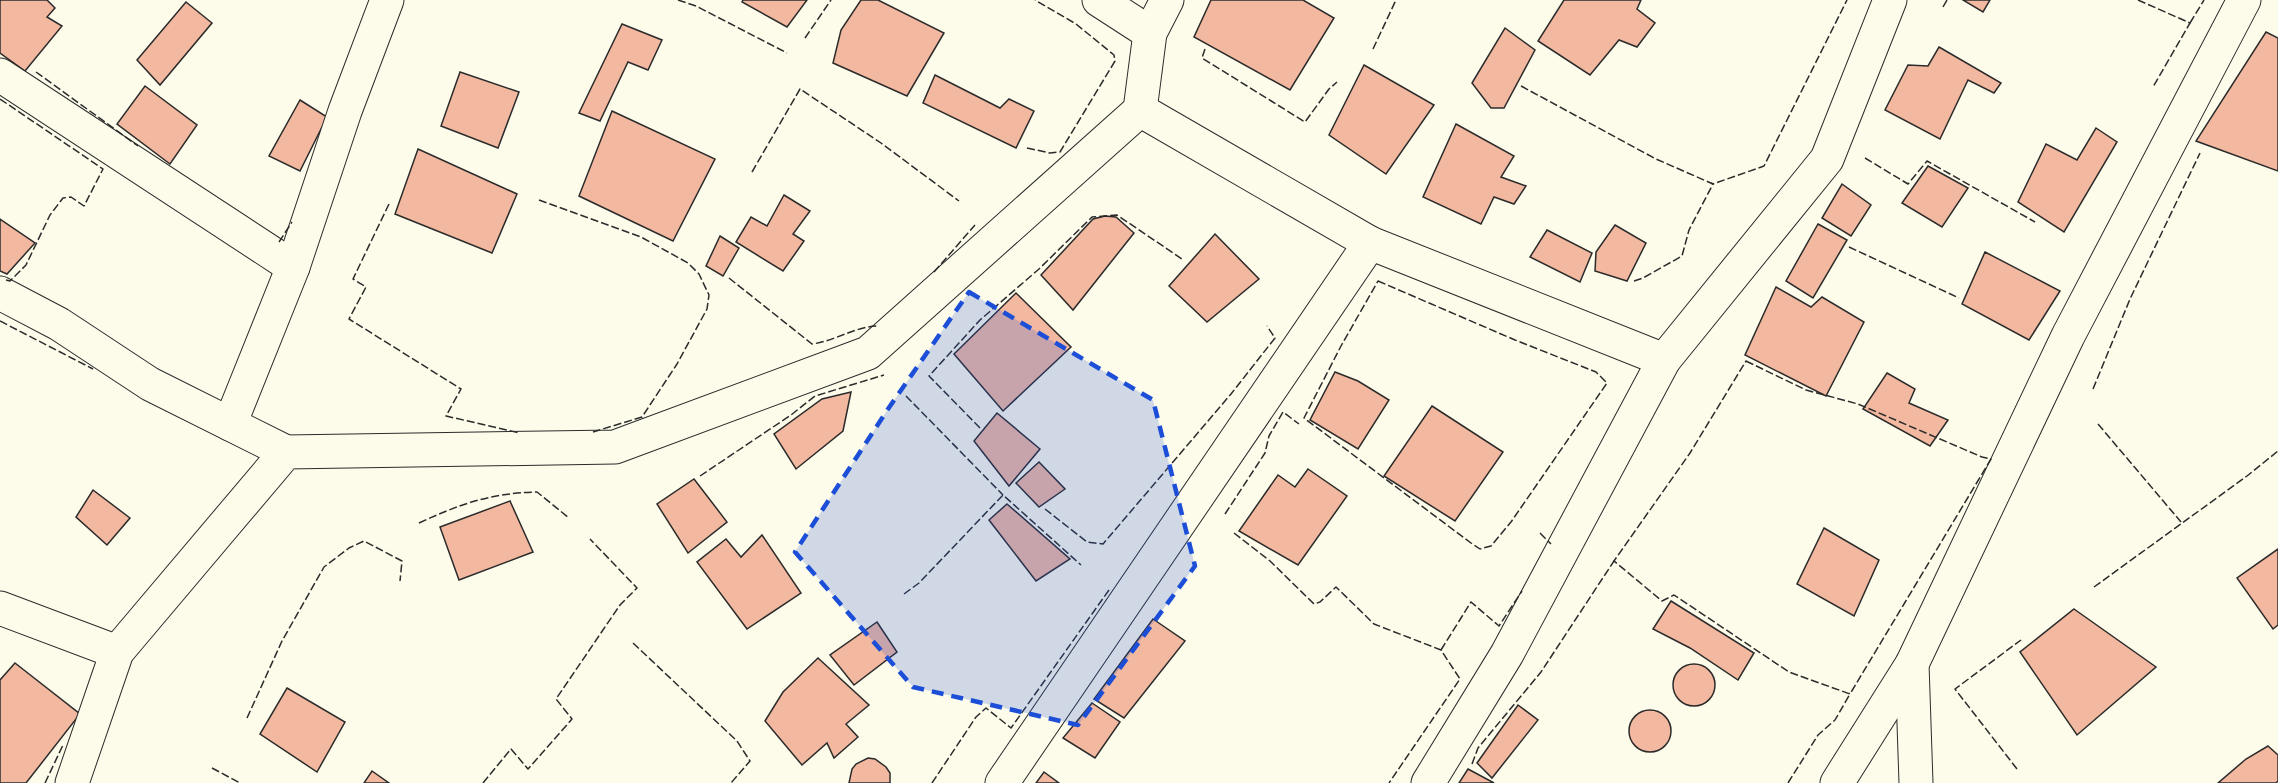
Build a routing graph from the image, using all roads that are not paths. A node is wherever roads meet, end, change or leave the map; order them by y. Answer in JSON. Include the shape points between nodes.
{"nodes":[{"id":1,"x":387,"y":0,"type":"edge"},
{"id":2,"x":1099,"y":0,"type":"edge"},
{"id":3,"x":1167,"y":0,"type":"edge"},
{"id":4,"x":1890,"y":0,"type":"edge"},
{"id":5,"x":2244,"y":0,"type":"edge"},
{"id":6,"x":1150,"y":33,"type":"junction"},
{"id":7,"x":0,"y":75,"type":"edge"},
{"id":8,"x":1140,"y":110,"type":"junction"},
{"id":9,"x":1371,"y":243,"type":"junction"},
{"id":10,"x":293,"y":267,"type":"junction"},
{"id":11,"x":0,"y":293,"type":"edge"},
{"id":12,"x":1664,"y":360,"type":"junction"},
{"id":13,"x":231,"y":424,"type":"junction"},
{"id":14,"x":286,"y":452,"type":"junction"},
{"id":15,"x":0,"y":608,"type":"edge"},
{"id":16,"x":117,"y":652,"type":"junction"},
{"id":17,"x":1912,"y":664,"type":"junction"},
{"id":18,"x":72,"y":783,"type":"edge"},
{"id":19,"x":1002,"y":783,"type":"edge"},
{"id":20,"x":1428,"y":783,"type":"edge"},
{"id":21,"x":1837,"y":783,"type":"edge"},
{"id":22,"x":1916,"y":783,"type":"edge"}],
"edges":[{"from":1,"to":10,"type":"street"},
{"from":2,"to":6,"type":"street"},
{"from":3,"to":6,"type":"street"},
{"from":4,"to":12,"type":"street","via":[[1827,159]]},
{"from":5,"to":17,"type":"street","via":[[2068,336]]},
{"from":6,"to":8,"type":"street"},
{"from":7,"to":10,"type":"street"},
{"from":8,"to":9,"type":"street"},
{"from":8,"to":14,"type":"street","via":[[867,353],[615,447]]},
{"from":9,"to":12,"type":"street"},
{"from":9,"to":19,"type":"street"},
{"from":10,"to":13,"type":"street"},
{"from":11,"to":13,"type":"street","via":[[59,324],[150,384]]},
{"from":12,"to":20,"type":"street","via":[[1507,654]]},
{"from":13,"to":14,"type":"street"},
{"from":14,"to":16,"type":"street"},
{"from":15,"to":16,"type":"street"},
{"from":16,"to":18,"type":"street"},
{"from":17,"to":21,"type":"street"},
{"from":17,"to":22,"type":"street"}]}
